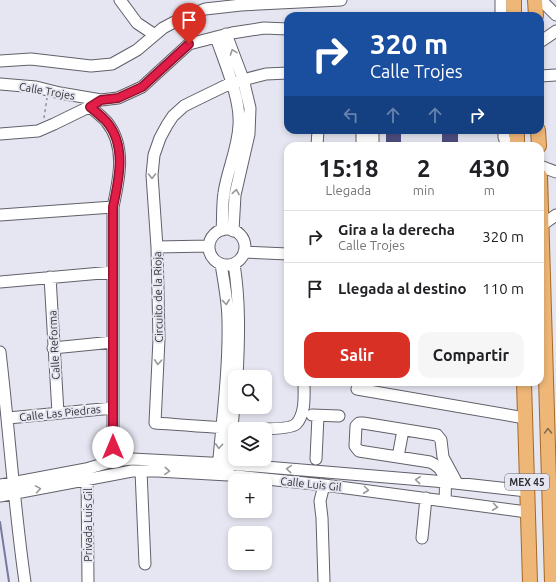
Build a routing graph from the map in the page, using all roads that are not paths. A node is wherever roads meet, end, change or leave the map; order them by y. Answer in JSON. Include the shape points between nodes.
{"nodes":[{"id":1,"x":120,"y":0,"type":"edge"},
{"id":2,"x":341,"y":0,"type":"edge"},
{"id":3,"x":501,"y":0,"type":"edge"},
{"id":4,"x":514,"y":0,"type":"edge"},
{"id":5,"x":535,"y":0,"type":"edge"},
{"id":6,"x":541,"y":0,"type":"edge"},
{"id":7,"x":501,"y":12,"type":"edge"},
{"id":8,"x":514,"y":12,"type":"edge"},
{"id":9,"x":536,"y":12,"type":"edge"},
{"id":10,"x":556,"y":15,"type":"edge"},
{"id":11,"x":284,"y":29,"type":"edge"},
{"id":12,"x":556,"y":31,"type":"edge"},
{"id":13,"x":155,"y":34,"type":"junction"},
{"id":14,"x":221,"y":35,"type":"junction"},
{"id":15,"x":544,"y":39,"type":"edge"},
{"id":16,"x":0,"y":61,"type":"edge"},
{"id":17,"x":284,"y":73,"type":"edge"},
{"id":18,"x":556,"y":75,"type":"edge"},
{"id":19,"x":544,"y":76,"type":"edge"},
{"id":20,"x":243,"y":80,"type":"junction"},
{"id":21,"x":231,"y":83,"type":"junction"},
{"id":22,"x":0,"y":84,"type":"edge"},
{"id":23,"x":101,"y":100,"type":"junction"},
{"id":24,"x":90,"y":107,"type":"junction"},
{"id":25,"x":0,"y":134,"type":"edge"},
{"id":26,"x":544,"y":168,"type":"edge"},
{"id":27,"x":556,"y":172,"type":"edge"},
{"id":28,"x":113,"y":207,"type":"junction"},
{"id":29,"x":0,"y":215,"type":"edge"},
{"id":30,"x":556,"y":215,"type":"edge"},
{"id":31,"x":544,"y":224,"type":"edge"},
{"id":32,"x":228,"y":230,"type":"junction"},
{"id":33,"x":209,"y":246,"type":"junction"},
{"id":34,"x":157,"y":247,"type":"junction"},
{"id":35,"x":244,"y":252,"type":"junction"},
{"id":36,"x":284,"y":254,"type":"edge"},
{"id":37,"x":221,"y":264,"type":"junction"},
{"id":38,"x":234,"y":264,"type":"junction"},
{"id":39,"x":544,"y":271,"type":"edge"},
{"id":40,"x":113,"y":272,"type":"junction"},
{"id":41,"x":50,"y":277,"type":"junction"},
{"id":42,"x":0,"y":282,"type":"edge"},
{"id":43,"x":113,"y":342,"type":"junction"},
{"id":44,"x":53,"y":348,"type":"junction"},
{"id":45,"x":0,"y":352,"type":"edge"},
{"id":46,"x":237,"y":370,"type":"edge"},
{"id":47,"x":304,"y":386,"type":"edge"},
{"id":48,"x":524,"y":386,"type":"edge"},
{"id":49,"x":357,"y":389,"type":"dead end"},
{"id":50,"x":113,"y":408,"type":"junction"},
{"id":51,"x":58,"y":413,"type":"junction"},
{"id":52,"x":230,"y":414,"type":"edge"},
{"id":53,"x":301,"y":415,"type":"junction"},
{"id":54,"x":318,"y":416,"type":"junction"},
{"id":55,"x":339,"y":416,"type":"dead end"},
{"id":56,"x":8,"y":418,"type":"junction"},
{"id":57,"x":525,"y":418,"type":"junction"},
{"id":58,"x":226,"y":427,"type":"junction"},
{"id":59,"x":403,"y":430,"type":"junction"},
{"id":60,"x":552,"y":456,"type":"edge"},
{"id":61,"x":398,"y":457,"type":"junction"},
{"id":62,"x":316,"y":459,"type":"dead end"},
{"id":63,"x":113,"y":461,"type":"junction"},
{"id":64,"x":223,"y":464,"type":"junction"},
{"id":65,"x":140,"y":471,"type":"junction"},
{"id":66,"x":87,"y":474,"type":"junction"},
{"id":67,"x":222,"y":475,"type":"junction"},
{"id":68,"x":553,"y":481,"type":"edge"},
{"id":69,"x":452,"y":482,"type":"junction"},
{"id":70,"x":0,"y":485,"type":"edge"},
{"id":71,"x":324,"y":485,"type":"junction"},
{"id":72,"x":13,"y":487,"type":"junction"},
{"id":73,"x":527,"y":491,"type":"junction"},
{"id":74,"x":0,"y":496,"type":"edge"},
{"id":75,"x":426,"y":498,"type":"junction"},
{"id":76,"x":445,"y":500,"type":"junction"},
{"id":77,"x":527,"y":512,"type":"junction"},
{"id":78,"x":422,"y":538,"type":"dead end"},
{"id":79,"x":145,"y":564,"type":"dead end"},
{"id":80,"x":24,"y":582,"type":"edge"},
{"id":81,"x":88,"y":582,"type":"edge"},
{"id":82,"x":324,"y":582,"type":"edge"},
{"id":83,"x":530,"y":582,"type":"edge"},
{"id":84,"x":552,"y":582,"type":"edge"}],
"edges":[{"from":1,"to":13,"type":"street","via":[[137,23]]},
{"from":2,"to":13,"type":"street","via":[[205,9],[180,19]]},
{"from":3,"to":7,"type":"street"},
{"from":4,"to":8,"type":"main road"},
{"from":5,"to":9,"type":"main road"},
{"from":6,"to":10,"type":"street"},
{"from":11,"to":14,"type":"street","name":"Calle Trojes","via":[[264,28]]},
{"from":12,"to":15,"type":"street"},
{"from":13,"to":16,"type":"street","via":[[137,50],[112,64],[91,66],[31,59]]},
{"from":20,"to":14,"type":"street","one_way":true},
{"from":14,"to":21,"type":"street"},
{"from":14,"to":23,"type":"street","name":"Calle Trojes","via":[[187,46],[142,87],[118,98]]},
{"from":17,"to":20,"type":"street","name":"Circuito de la Rioja","via":[[266,74]]},
{"from":18,"to":19,"type":"street"},
{"from":20,"to":21,"type":"street","name":"Circuito de la Rioja"},
{"from":32,"to":20,"type":"street","one_way":true,"via":[[249,134],[250,108]]},
{"from":21,"to":32,"type":"street","via":[[239,124],[224,193]]},
{"from":21,"to":34,"type":"street","name":"Circuito de la Rioja","one_way":true,"via":[[184,106],[173,116],[160,138],[154,155],[152,175]]},
{"from":22,"to":23,"type":"street","name":"Calle Trojes","via":[[49,89]]},
{"from":23,"to":24,"type":"street"},
{"from":24,"to":25,"type":"street","via":[[38,131]]},
{"from":24,"to":28,"type":"street","via":[[105,120],[117,141],[120,172]]},
{"from":26,"to":27,"type":"street"},
{"from":28,"to":29,"type":"street"},
{"from":28,"to":40,"type":"street"},
{"from":30,"to":31,"type":"street"},
{"from":32,"to":33,"type":"street","via":[[213,236]]},
{"from":32,"to":35,"type":"street","via":[[241,237]]},
{"from":33,"to":34,"type":"street"},
{"from":33,"to":37,"type":"street","via":[[212,257]]},
{"from":34,"to":58,"type":"street","name":"Circuito de la Rioja","one_way":true,"via":[[159,339],[155,423]]},
{"from":35,"to":36,"type":"street"},
{"from":35,"to":38,"type":"street"},
{"from":37,"to":38,"type":"street"},
{"from":37,"to":58,"type":"street","one_way":true,"via":[[228,321]]},
{"from":38,"to":46,"type":"street","via":[[238,299]]},
{"from":60,"to":39,"type":"main road","number":"MEX 45","one_way":true},
{"from":40,"to":41,"type":"street"},
{"from":40,"to":43,"type":"street"},
{"from":41,"to":42,"type":"street"},
{"from":41,"to":44,"type":"street","name":"Calle Reforma"},
{"from":43,"to":44,"type":"street"},
{"from":43,"to":50,"type":"street"},
{"from":44,"to":51,"type":"street","name":"Calle Reforma"},
{"from":45,"to":56,"type":"street"},
{"from":47,"to":53,"type":"street"},
{"from":48,"to":57,"type":"main road","number":"MEX 45"},
{"from":49,"to":57,"type":"street"},
{"from":50,"to":51,"type":"street","name":"Calle Las Piedras"},
{"from":50,"to":63,"type":"street"},
{"from":51,"to":56,"type":"street","name":"Calle Las Piedras"},
{"from":52,"to":58,"type":"street"},
{"from":53,"to":54,"type":"street"},
{"from":53,"to":58,"type":"street","name":"Circuito de la Rioja","via":[[296,424],[287,427]]},
{"from":54,"to":55,"type":"street"},
{"from":54,"to":62,"type":"street"},
{"from":56,"to":72,"type":"street"},
{"from":57,"to":73,"type":"main road","number":"MEX 45"},
{"from":58,"to":64,"type":"street"},
{"from":59,"to":61,"type":"street"},
{"from":59,"to":61,"type":"street","via":[[363,423],[356,426],[355,446],[359,451]]},
{"from":59,"to":69,"type":"street","via":[[437,435],[442,440],[443,456]]},
{"from":60,"to":68,"type":"main road","number":"MEX 45"},
{"from":61,"to":69,"type":"street","via":[[438,465]]},
{"from":63,"to":64,"type":"street","name":"Calle Luis Gil","via":[[132,459]]},
{"from":63,"to":66,"type":"street","name":"Calle Luis Gil"},
{"from":64,"to":67,"type":"street"},
{"from":69,"to":64,"type":"street","name":"Calle Luis Gil","one_way":true},
{"from":65,"to":66,"type":"street","name":"Calle Luis Gil"},
{"from":65,"to":67,"type":"street","name":"Calle Luis Gil","one_way":true},
{"from":65,"to":79,"type":"street"},
{"from":66,"to":72,"type":"street","name":"Calle Luis Gil"},
{"from":66,"to":81,"type":"street","name":"Privada Luis Gil"},
{"from":67,"to":71,"type":"street","name":"Calle Luis Gil"},
{"from":68,"to":84,"type":"main road","number":"MEX 45"},
{"from":69,"to":73,"type":"street","name":"Calle Luis Gil"},
{"from":69,"to":76,"type":"street"},
{"from":70,"to":72,"type":"street","name":"Calle Luis Gil"},
{"from":71,"to":75,"type":"street","name":"Calle Luis Gil","one_way":true},
{"from":71,"to":82,"type":"street","via":[[320,501]]},
{"from":72,"to":74,"type":"street","name":"Calle Luis Gil"},
{"from":72,"to":80,"type":"street"},
{"from":73,"to":77,"type":"main road","number":"MEX 45"},
{"from":75,"to":76,"type":"street","name":"Calle Luis Gil"},
{"from":75,"to":78,"type":"street"},
{"from":76,"to":77,"type":"street","name":"Calle Luis Gil","one_way":true},
{"from":77,"to":83,"type":"main road","number":"MEX 45"}]}
